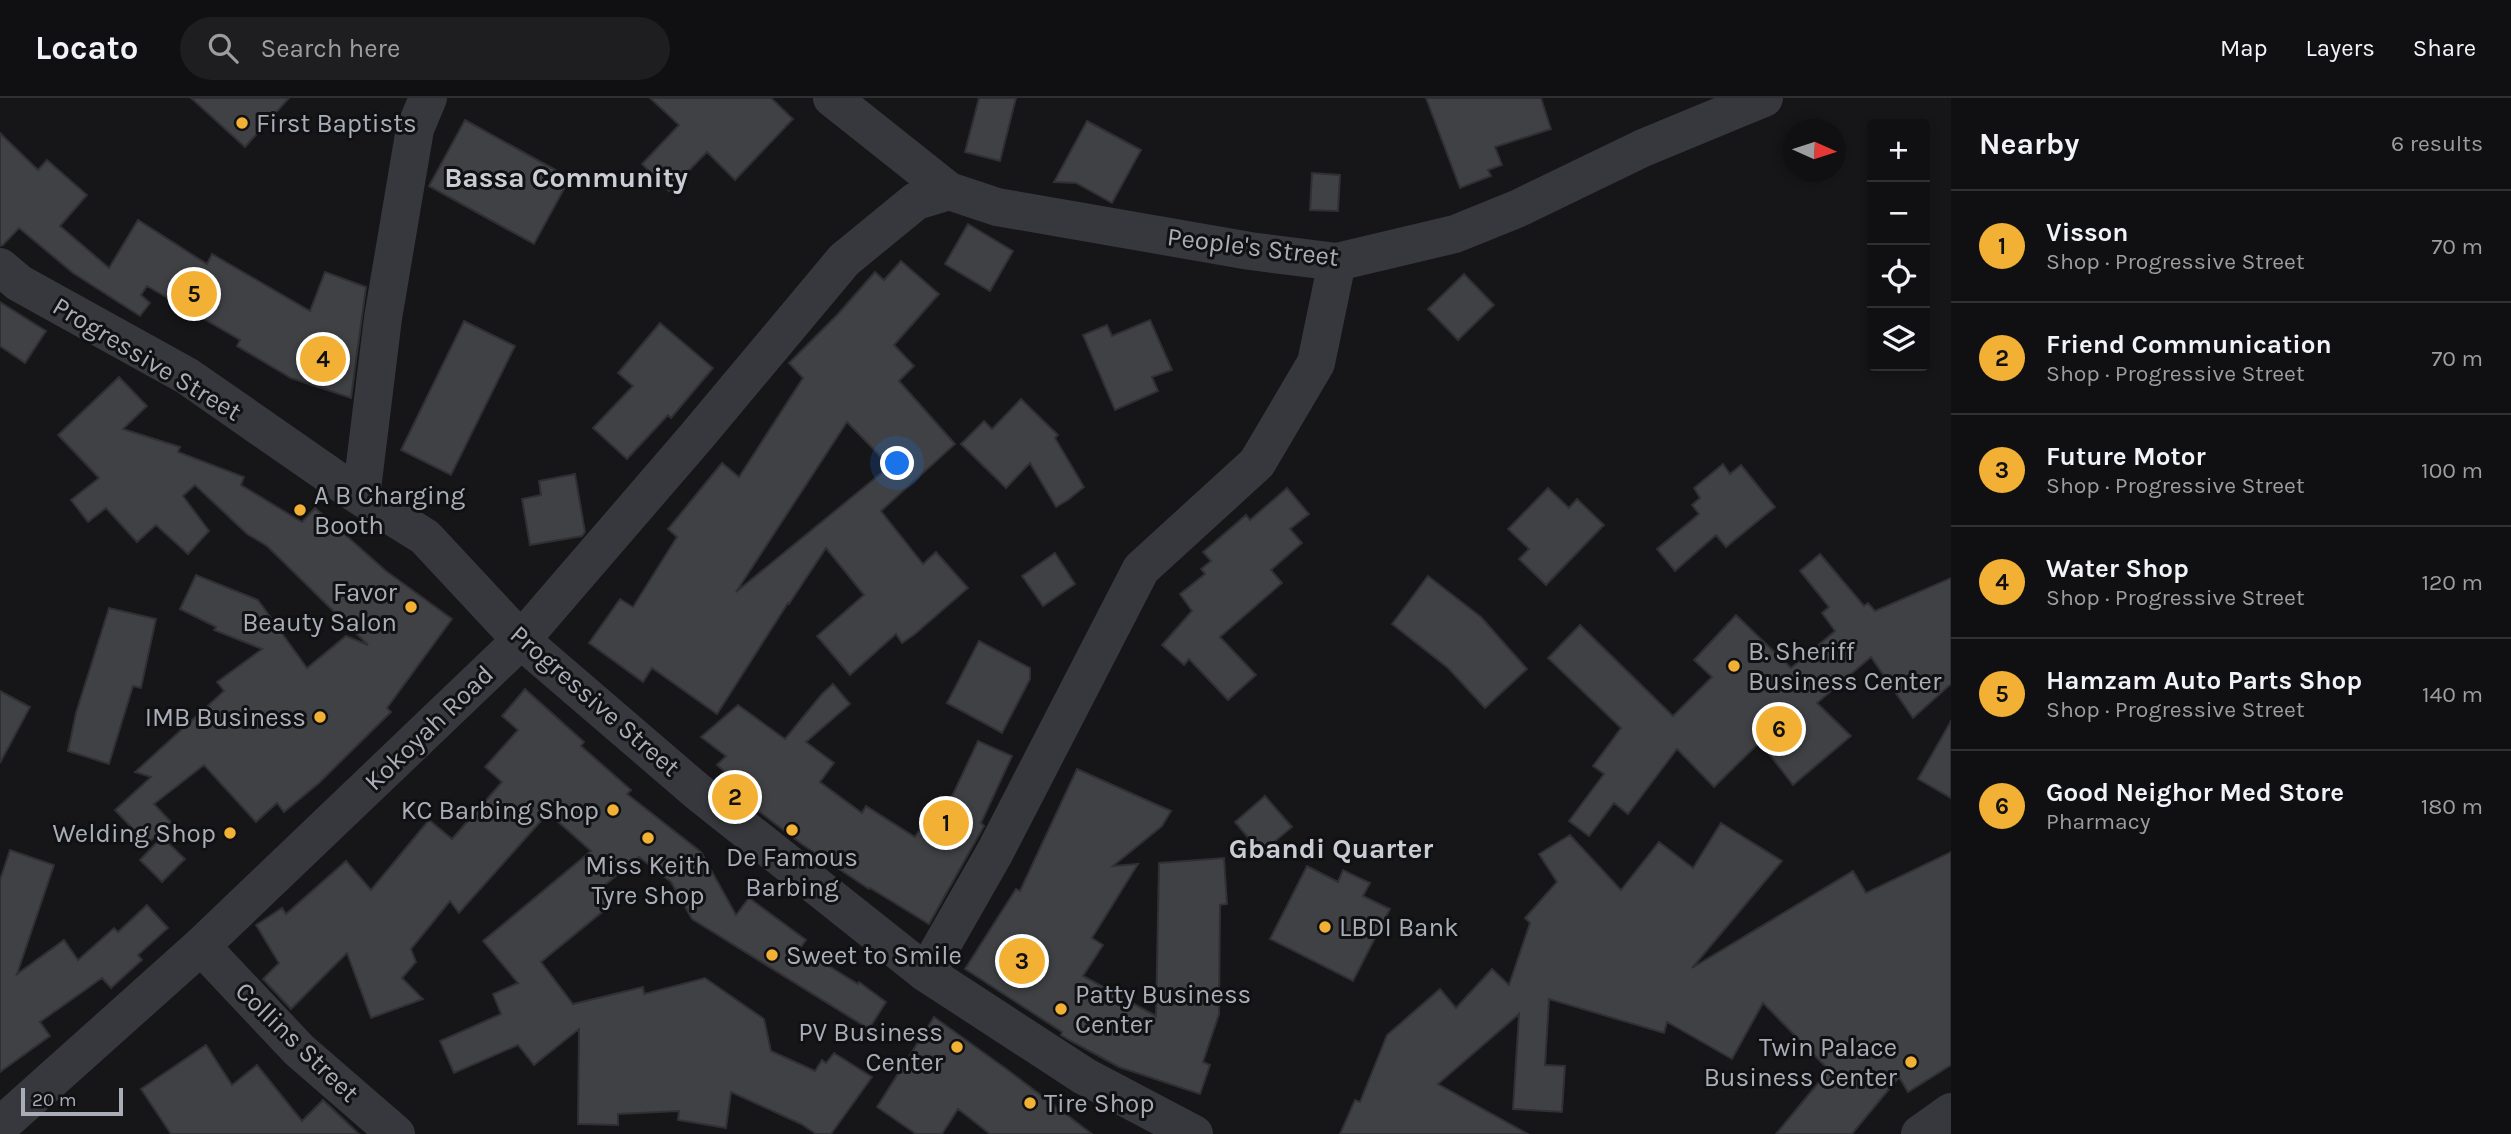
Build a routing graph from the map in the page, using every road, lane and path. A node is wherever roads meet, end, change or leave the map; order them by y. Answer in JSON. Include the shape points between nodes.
{"nodes":[{"id":1,"x":428,"y":98,"type":"edge"},
{"id":2,"x":832,"y":98,"type":"edge"},
{"id":3,"x":1763,"y":98,"type":"edge"},
{"id":4,"x":949,"y":191,"type":"junction"},
{"id":5,"x":1337,"y":262,"type":"junction"},
{"id":6,"x":0,"y":267,"type":"edge"},
{"id":7,"x":361,"y":497,"type":"junction"},
{"id":8,"x":521,"y":640,"type":"junction"},
{"id":9,"x":201,"y":946,"type":"junction"},
{"id":10,"x":926,"y":972,"type":"junction"},
{"id":11,"x":1951,"y":1112,"type":"edge"},
{"id":12,"x":0,"y":1126,"type":"edge"},
{"id":13,"x":396,"y":1134,"type":"edge"},
{"id":14,"x":1194,"y":1134,"type":"edge"},
{"id":15,"x":1920,"y":1134,"type":"edge"}],
"edges":[{"from":1,"to":7,"type":"street","via":[[415,129],[408,169],[383,318]]},
{"from":2,"to":4,"type":"street","name":"People's Street"},
{"from":3,"to":5,"type":"street","name":"People's Street","via":[[1455,234]]},
{"from":4,"to":5,"type":"street","name":"People's Street","via":[[997,207]]},
{"from":4,"to":8,"type":"street","name":"Kokoyah Road","via":[[916,201],[844,260]]},
{"from":5,"to":10,"type":"street","via":[[1316,363],[1257,463],[1140,569],[995,852]]},
{"from":6,"to":7,"type":"street","name":"Progressive Street","via":[[19,283],[187,376]]},
{"from":7,"to":8,"type":"street","name":"Progressive Street","via":[[425,537]]},
{"from":8,"to":9,"type":"street","name":"Kokoyah Road"},
{"from":8,"to":10,"type":"street","name":"Progressive Street","via":[[698,792]]},
{"from":9,"to":12,"type":"street","name":"Kokoyah Road"},
{"from":9,"to":13,"type":"street","name":"Collins Street","via":[[299,1050]]},
{"from":10,"to":14,"type":"street","name":"Progressive Street","via":[[1084,1076]]},
{"from":11,"to":15,"type":"street"}]}
